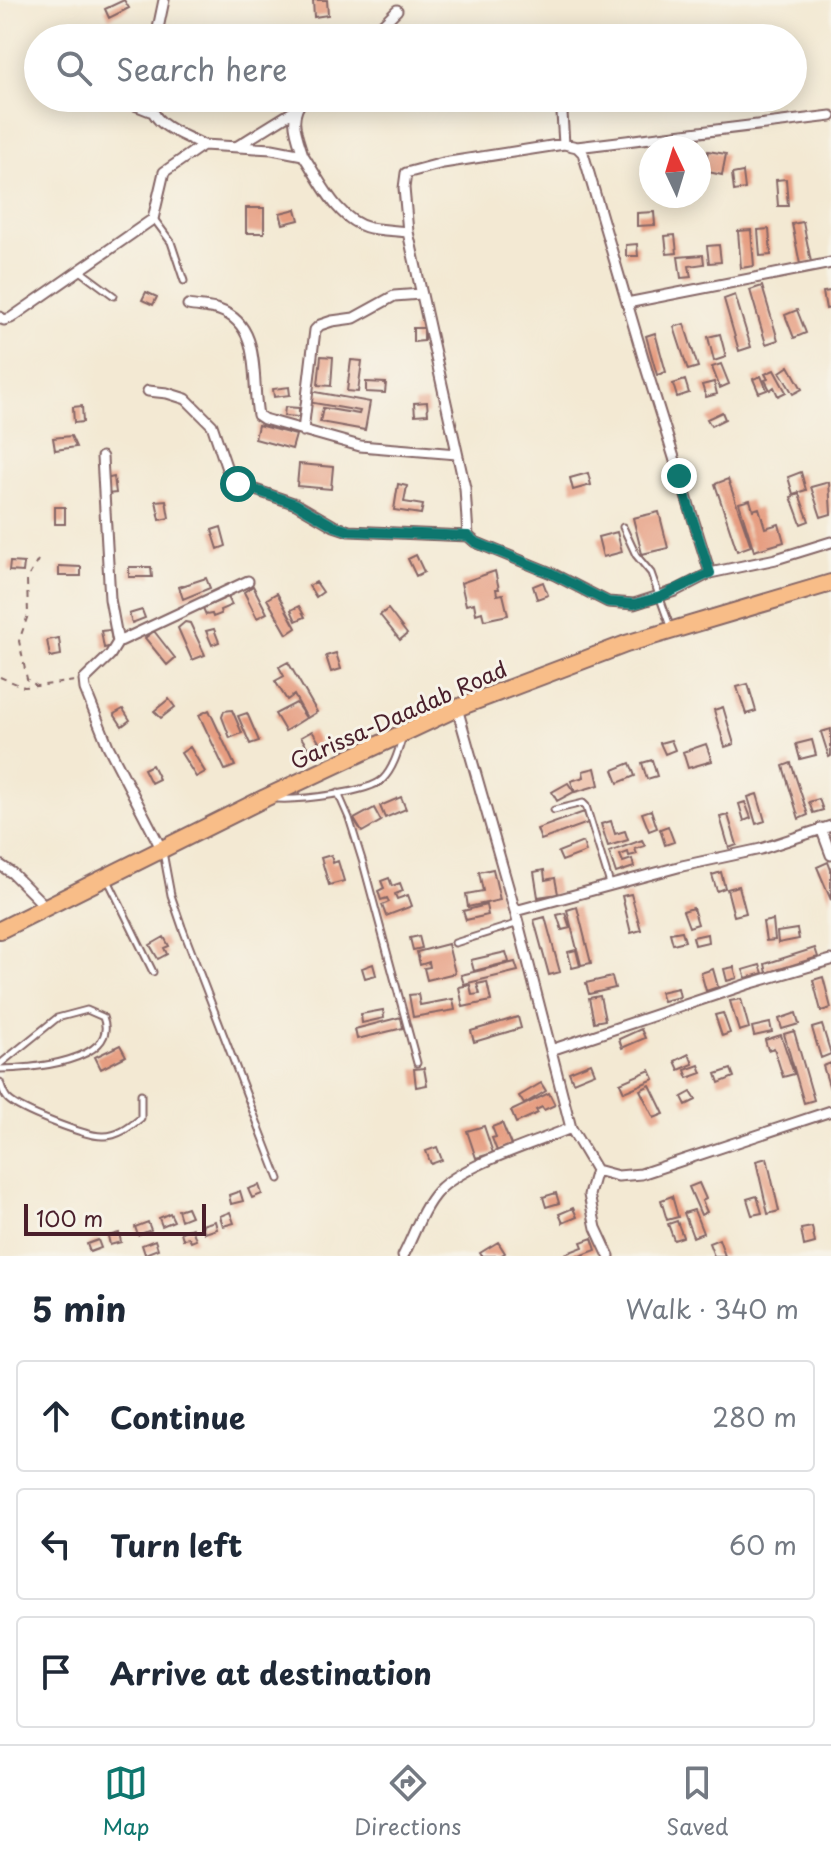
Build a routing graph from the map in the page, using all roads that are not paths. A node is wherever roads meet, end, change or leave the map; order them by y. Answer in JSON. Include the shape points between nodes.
{"nodes":[{"id":1,"x":164,"y":0,"type":"edge"},
{"id":2,"x":397,"y":10,"type":"dead end"},
{"id":3,"x":159,"y":24,"type":"edge"},
{"id":4,"x":383,"y":24,"type":"edge"},
{"id":5,"x":151,"y":112,"type":"edge"},
{"id":6,"x":292,"y":112,"type":"edge"},
{"id":7,"x":294,"y":112,"type":"edge"},
{"id":8,"x":562,"y":112,"type":"edge"},
{"id":9,"x":831,"y":116,"type":"edge"},
{"id":10,"x":564,"y":144,"type":"junction"},
{"id":11,"x":203,"y":145,"type":"junction"},
{"id":12,"x":577,"y":147,"type":"junction"},
{"id":13,"x":235,"y":148,"type":"junction"},
{"id":14,"x":303,"y":155,"type":"junction"},
{"id":15,"x":153,"y":219,"type":"junction"},
{"id":16,"x":408,"y":232,"type":"junction"},
{"id":17,"x":831,"y":263,"type":"edge"},
{"id":18,"x":79,"y":270,"type":"junction"},
{"id":19,"x":184,"y":281,"type":"dead end"},
{"id":20,"x":421,"y":294,"type":"junction"},
{"id":21,"x":114,"y":296,"type":"dead end"},
{"id":22,"x":627,"y":303,"type":"junction"},
{"id":23,"x":188,"y":305,"type":"dead end"},
{"id":24,"x":0,"y":317,"type":"edge"},
{"id":25,"x":148,"y":391,"type":"dead end"},
{"id":26,"x":303,"y":431,"type":"junction"},
{"id":27,"x":457,"y":454,"type":"junction"},
{"id":28,"x":102,"y":457,"type":"dead end"},
{"id":29,"x":623,"y":527,"type":"dead end"},
{"id":30,"x":468,"y":536,"type":"junction"},
{"id":31,"x":831,"y":542,"type":"edge"},
{"id":32,"x":710,"y":573,"type":"junction"},
{"id":33,"x":248,"y":581,"type":"dead end"},
{"id":34,"x":831,"y":583,"type":"edge"},
{"id":35,"x":660,"y":597,"type":"junction"},
{"id":36,"x":672,"y":630,"type":"junction"},
{"id":37,"x":118,"y":642,"type":"junction"},
{"id":38,"x":457,"y":708,"type":"junction"},
{"id":39,"x":405,"y":732,"type":"junction"},
{"id":40,"x":338,"y":793,"type":"junction"},
{"id":41,"x":265,"y":798,"type":"junction"},
{"id":42,"x":554,"y":810,"type":"dead end"},
{"id":43,"x":826,"y":827,"type":"edge"},
{"id":44,"x":162,"y":850,"type":"junction"},
{"id":45,"x":831,"y":855,"type":"edge"},
{"id":46,"x":0,"y":865,"type":"edge"},
{"id":47,"x":107,"y":877,"type":"junction"},
{"id":48,"x":610,"y":884,"type":"junction"},
{"id":49,"x":46,"y":907,"type":"junction"},
{"id":50,"x":515,"y":911,"type":"junction"},
{"id":51,"x":519,"y":923,"type":"junction"},
{"id":52,"x":0,"y":930,"type":"edge"},
{"id":53,"x":455,"y":943,"type":"dead end"},
{"id":54,"x":831,"y":960,"type":"edge"},
{"id":55,"x":153,"y":972,"type":"dead end"},
{"id":56,"x":551,"y":1050,"type":"junction"},
{"id":57,"x":417,"y":1063,"type":"dead end"},
{"id":58,"x":0,"y":1066,"type":"edge"},
{"id":59,"x":0,"y":1082,"type":"edge"},
{"id":60,"x":141,"y":1094,"type":"dead end"},
{"id":61,"x":831,"y":1111,"type":"edge"},
{"id":62,"x":571,"y":1128,"type":"junction"},
{"id":63,"x":596,"y":1170,"type":"junction"},
{"id":64,"x":279,"y":1179,"type":"dead end"},
{"id":65,"x":403,"y":1256,"type":"edge"},
{"id":66,"x":609,"y":1256,"type":"edge"}],
"edges":[{"from":1,"to":3,"type":"street"},
{"from":2,"to":4,"type":"street"},
{"from":5,"to":11,"type":"street"},
{"from":6,"to":13,"type":"street"},
{"from":7,"to":14,"type":"street"},
{"from":8,"to":10,"type":"street"},
{"from":9,"to":12,"type":"street"},
{"from":10,"to":12,"type":"street"},
{"from":10,"to":16,"type":"street","via":[[406,173]]},
{"from":11,"to":13,"type":"street"},
{"from":11,"to":15,"type":"street","via":[[164,172]]},
{"from":12,"to":22,"type":"street"},
{"from":13,"to":14,"type":"street"},
{"from":14,"to":16,"type":"street","via":[[343,214],[368,228]]},
{"from":15,"to":18,"type":"street"},
{"from":15,"to":19,"type":"lane","via":[[171,242]]},
{"from":16,"to":20,"type":"street"},
{"from":17,"to":22,"type":"street"},
{"from":18,"to":21,"type":"lane"},
{"from":18,"to":24,"type":"street","via":[[11,318]]},
{"from":20,"to":26,"type":"street","via":[[394,296],[354,318],[315,330]]},
{"from":20,"to":27,"type":"street"},
{"from":22,"to":32,"type":"street"},
{"from":23,"to":26,"type":"street","via":[[221,311],[235,320],[252,346],[258,415]]},
{"from":25,"to":30,"type":"street","via":[[186,399],[212,425],[230,478],[238,484],[296,504],[349,531]]},
{"from":26,"to":27,"type":"street","via":[[360,446]]},
{"from":27,"to":30,"type":"street"},
{"from":28,"to":37,"type":"street","via":[[110,599]]},
{"from":29,"to":35,"type":"lane"},
{"from":30,"to":35,"type":"street","via":[[608,602],[634,604]]},
{"from":31,"to":32,"type":"street"},
{"from":32,"to":35,"type":"street"},
{"from":33,"to":37,"type":"street"},
{"from":34,"to":36,"type":"highway","name":"Garissa-Daadab Road"},
{"from":35,"to":36,"type":"lane"},
{"from":36,"to":38,"type":"highway","name":"Garissa-Daadab Road"},
{"from":37,"to":44,"type":"street","via":[[84,680],[85,689]]},
{"from":38,"to":39,"type":"highway","name":"Garissa-Daadab Road"},
{"from":38,"to":50,"type":"street"},
{"from":39,"to":40,"type":"lane","via":[[382,780],[364,790]]},
{"from":39,"to":41,"type":"highway","name":"Garissa-Daadab Road"},
{"from":40,"to":41,"type":"lane"},
{"from":40,"to":57,"type":"lane","via":[[363,863]]},
{"from":41,"to":44,"type":"highway","name":"Garissa-Daadab Road"},
{"from":42,"to":48,"type":"lane","via":[[586,806]]},
{"from":43,"to":45,"type":"street"},
{"from":43,"to":48,"type":"street","via":[[761,849]]},
{"from":44,"to":47,"type":"highway","name":"Garissa-Daadab Road"},
{"from":44,"to":64,"type":"lane","via":[[171,895]]},
{"from":46,"to":49,"type":"street"},
{"from":47,"to":49,"type":"highway","name":"Garissa-Daadab Road"},
{"from":47,"to":55,"type":"lane"},
{"from":48,"to":50,"type":"street"},
{"from":49,"to":52,"type":"highway","name":"Garissa-Daadab Road"},
{"from":50,"to":51,"type":"street"},
{"from":51,"to":53,"type":"lane"},
{"from":51,"to":56,"type":"street"},
{"from":54,"to":56,"type":"street"},
{"from":56,"to":62,"type":"street"},
{"from":58,"to":58,"type":"lane","via":[[29,1069],[85,1054],[106,1034],[103,1017],[87,1010],[57,1018]]},
{"from":59,"to":60,"type":"lane","via":[[18,1107],[104,1137],[141,1118]]},
{"from":61,"to":63,"type":"street","via":[[641,1174],[618,1176]]},
{"from":62,"to":63,"type":"street"},
{"from":62,"to":65,"type":"street","via":[[457,1176],[428,1205]]},
{"from":63,"to":66,"type":"street","via":[[590,1204]]}]}
